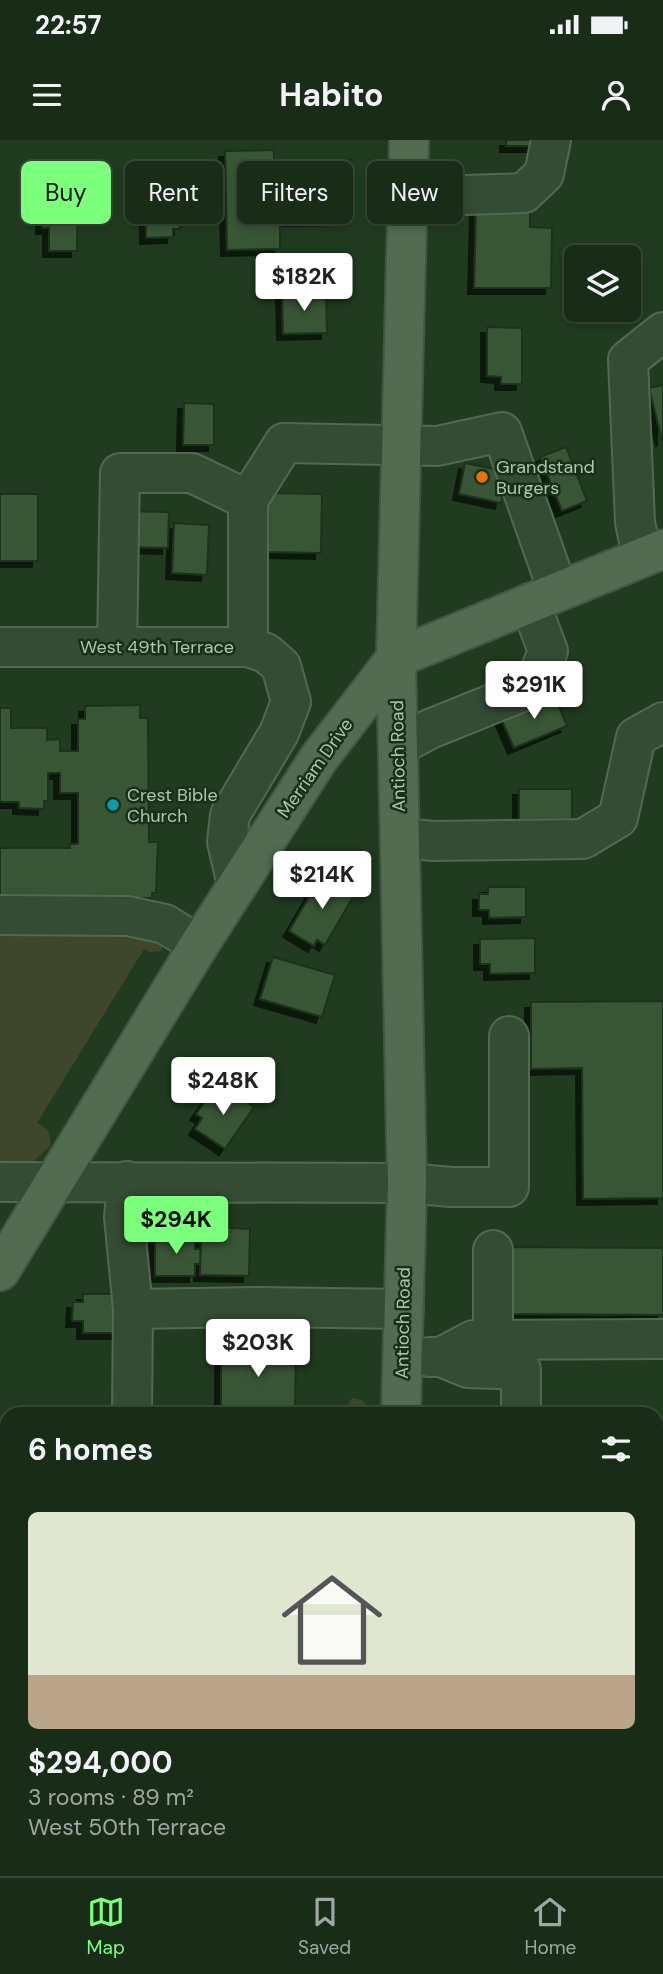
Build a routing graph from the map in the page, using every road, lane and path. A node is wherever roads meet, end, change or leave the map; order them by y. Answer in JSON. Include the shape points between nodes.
{"nodes":[{"id":1,"x":409,"y":140,"type":"edge"},
{"id":2,"x":551,"y":140,"type":"edge"},
{"id":3,"x":409,"y":161,"type":"edge"},
{"id":4,"x":463,"y":195,"type":"edge"},
{"id":5,"x":407,"y":224,"type":"edge"},
{"id":6,"x":663,"y":332,"type":"edge"},
{"id":7,"x":401,"y":444,"type":"junction"},
{"id":8,"x":248,"y":500,"type":"junction"},
{"id":9,"x":653,"y":553,"type":"edge"},
{"id":10,"x":544,"y":597,"type":"junction"},
{"id":11,"x":0,"y":647,"type":"edge"},
{"id":12,"x":117,"y":647,"type":"junction"},
{"id":13,"x":248,"y":647,"type":"junction"},
{"id":14,"x":396,"y":658,"type":"junction"},
{"id":15,"x":663,"y":722,"type":"edge"},
{"id":16,"x":398,"y":746,"type":"junction"},
{"id":17,"x":400,"y":838,"type":"junction"},
{"id":18,"x":237,"y":885,"type":"junction"},
{"id":19,"x":0,"y":915,"type":"edge"},
{"id":20,"x":199,"y":945,"type":"junction"},
{"id":21,"x":509,"y":1036,"type":"dead end"},
{"id":22,"x":54,"y":1181,"type":"junction"},
{"id":23,"x":127,"y":1181,"type":"junction"},
{"id":24,"x":0,"y":1182,"type":"edge"},
{"id":25,"x":407,"y":1183,"type":"junction"},
{"id":26,"x":493,"y":1250,"type":"dead end"},
{"id":27,"x":0,"y":1271,"type":"edge"},
{"id":28,"x":133,"y":1308,"type":"junction"},
{"id":29,"x":404,"y":1309,"type":"junction"},
{"id":30,"x":663,"y":1339,"type":"edge"},
{"id":31,"x":493,"y":1340,"type":"junction"},
{"id":32,"x":402,"y":1357,"type":"junction"},
{"id":33,"x":441,"y":1357,"type":"junction"},
{"id":34,"x":132,"y":1407,"type":"edge"},
{"id":35,"x":401,"y":1407,"type":"edge"},
{"id":36,"x":521,"y":1407,"type":"edge"}],
"edges":[{"from":1,"to":3,"type":"main road","name":"Antioch Road"},
{"from":2,"to":4,"type":"street","via":[[544,174],[524,193]]},
{"from":5,"to":7,"type":"main road","name":"Antioch Road"},
{"from":6,"to":9,"type":"street","via":[[628,360],[635,522]]},
{"from":7,"to":8,"type":"street","via":[[284,443]]},
{"from":7,"to":10,"type":"street","via":[[437,446],[502,432]]},
{"from":7,"to":14,"type":"main road","name":"Antioch Road"},
{"from":8,"to":12,"type":"street","via":[[192,473],[120,473]]},
{"from":8,"to":13,"type":"street"},
{"from":9,"to":10,"type":"main road"},
{"from":10,"to":14,"type":"main road"},
{"from":10,"to":16,"type":"street","via":[[548,652],[534,687]]},
{"from":11,"to":12,"type":"street","name":"West 49th Terrace"},
{"from":12,"to":13,"type":"street","name":"West 49th Terrace"},
{"from":13,"to":18,"type":"street","name":"West 49th Terrace","via":[[266,653],[281,666],[291,702],[279,733],[230,815],[227,842]]},
{"from":14,"to":16,"type":"main road","name":"Antioch Road"},
{"from":14,"to":18,"type":"main road","name":"Merriam Drive","via":[[319,758]]},
{"from":15,"to":17,"type":"street","via":[[636,737],[618,818],[583,839]]},
{"from":16,"to":17,"type":"main road","name":"Antioch Road"},
{"from":17,"to":25,"type":"main road","name":"Antioch Road"},
{"from":18,"to":20,"type":"main road","name":"Merriam Drive"},
{"from":19,"to":20,"type":"street","via":[[128,916],[165,924]]},
{"from":20,"to":22,"type":"main road","name":"Merriam Drive"},
{"from":21,"to":25,"type":"street","via":[[509,1187]]},
{"from":22,"to":23,"type":"street"},
{"from":22,"to":24,"type":"street"},
{"from":22,"to":27,"type":"main road","name":"Merriam Drive"},
{"from":23,"to":25,"type":"street"},
{"from":23,"to":28,"type":"street","via":[[124,1217]]},
{"from":25,"to":29,"type":"main road","name":"Antioch Road"},
{"from":26,"to":31,"type":"street"},
{"from":28,"to":29,"type":"street"},
{"from":28,"to":34,"type":"street"},
{"from":29,"to":32,"type":"main road","name":"Antioch Road"},
{"from":30,"to":31,"type":"street"},
{"from":31,"to":33,"type":"street","via":[[473,1340]]},
{"from":32,"to":33,"type":"street"},
{"from":32,"to":35,"type":"main road","name":"Antioch Road"},
{"from":33,"to":36,"type":"street","via":[[468,1368],[521,1370]]}]}
